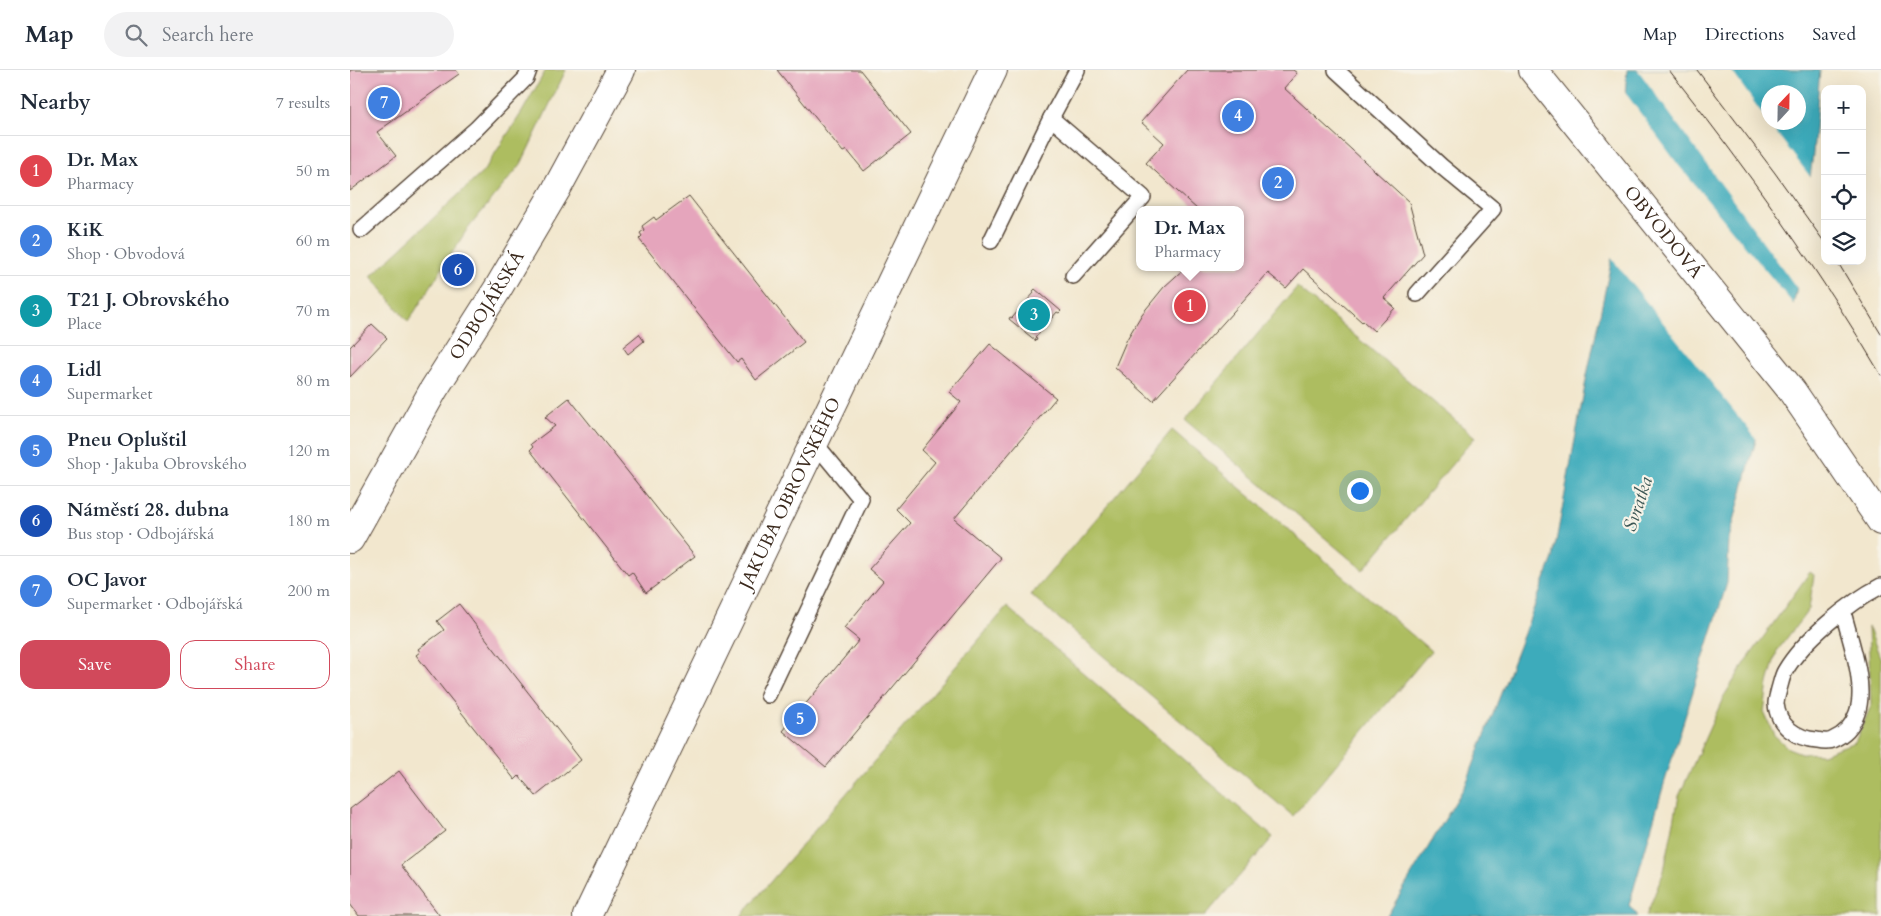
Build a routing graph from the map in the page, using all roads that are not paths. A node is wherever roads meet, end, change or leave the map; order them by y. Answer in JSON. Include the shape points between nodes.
{"nodes":[{"id":1,"x":529,"y":70,"type":"edge"},
{"id":2,"x":621,"y":70,"type":"edge"},
{"id":3,"x":992,"y":70,"type":"edge"},
{"id":4,"x":1078,"y":70,"type":"edge"},
{"id":5,"x":1336,"y":70,"type":"edge"},
{"id":6,"x":1534,"y":70,"type":"edge"},
{"id":7,"x":1051,"y":118,"type":"junction"},
{"id":8,"x":361,"y":230,"type":"dead end"},
{"id":9,"x":991,"y":241,"type":"dead end"},
{"id":10,"x":1073,"y":276,"type":"dead end"},
{"id":11,"x":1417,"y":294,"type":"dead end"},
{"id":12,"x":814,"y":442,"type":"junction"},
{"id":13,"x":1881,"y":521,"type":"edge"},
{"id":14,"x":350,"y":539,"type":"edge"},
{"id":15,"x":1881,"y":586,"type":"edge"},
{"id":16,"x":1843,"y":612,"type":"junction"},
{"id":17,"x":768,"y":695,"type":"dead end"},
{"id":18,"x":587,"y":916,"type":"edge"}],
"edges":[{"from":1,"to":8,"type":"lane","via":[[526,78],[476,130]]},
{"from":2,"to":14,"type":"street","name":"ODBOJÁŘSKÁ","via":[[556,190],[434,388]]},
{"from":3,"to":12,"type":"street","name":"JAKUBA OBROVSKÉHO"},
{"from":4,"to":7,"type":"lane"},
{"from":5,"to":11,"type":"lane","via":[[1440,166],[1493,209]]},
{"from":6,"to":13,"type":"street","name":"OBVODOVÁ","via":[[1792,391]]},
{"from":7,"to":9,"type":"lane"},
{"from":7,"to":10,"type":"lane","via":[[1143,197]]},
{"from":12,"to":17,"type":"lane","via":[[860,499]]},
{"from":12,"to":18,"type":"street","name":"JAKUBA OBROVSKÉHO"},
{"from":15,"to":16,"type":"lane"},
{"from":16,"to":16,"type":"lane","via":[[1807,642],[1784,672],[1776,703],[1780,720],[1789,731],[1809,740],[1831,741],[1848,730],[1858,712],[1860,689]]}]}
